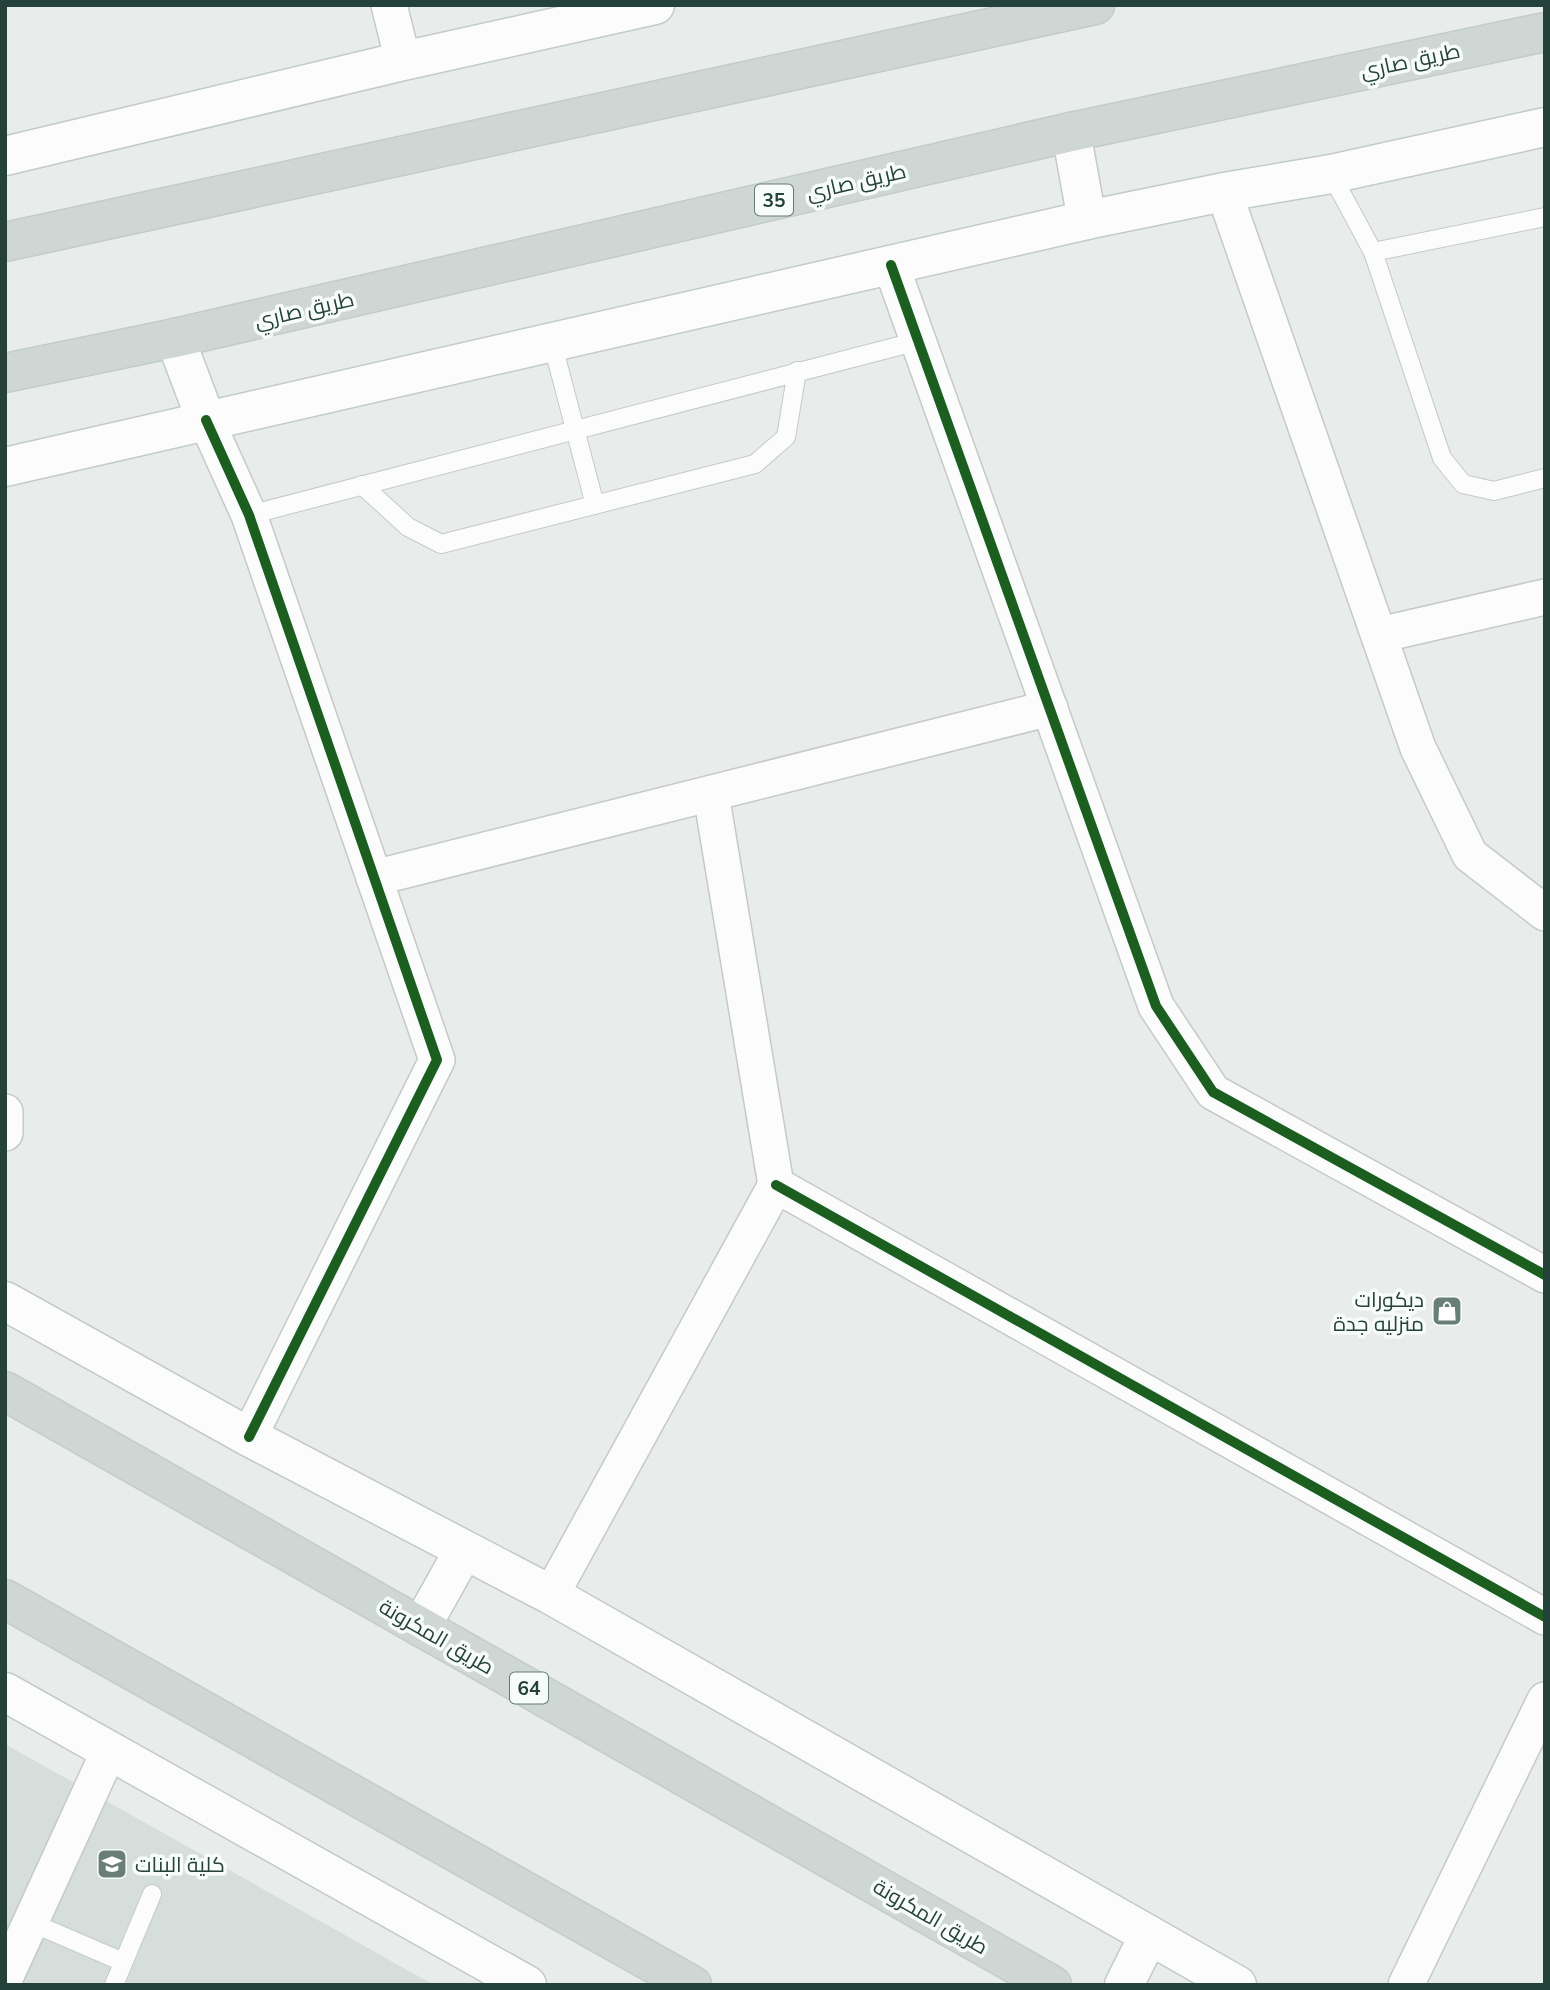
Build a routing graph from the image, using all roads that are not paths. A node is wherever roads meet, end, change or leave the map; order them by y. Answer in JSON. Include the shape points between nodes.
{"nodes":[{"id":1,"x":389,"y":5,"type":"edge"},
{"id":2,"x":655,"y":5,"type":"edge"},
{"id":3,"x":1094,"y":5,"type":"edge"},
{"id":4,"x":1545,"y":32,"type":"edge"},
{"id":5,"x":403,"y":61,"type":"junction"},
{"id":6,"x":1545,"y":127,"type":"edge"},
{"id":7,"x":1071,"y":132,"type":"junction"},
{"id":8,"x":5,"y":156,"type":"edge"},
{"id":9,"x":1331,"y":174,"type":"junction"},
{"id":10,"x":1224,"y":191,"type":"junction"},
{"id":11,"x":1545,"y":217,"type":"edge"},
{"id":12,"x":1087,"y":220,"type":"junction"},
{"id":13,"x":5,"y":242,"type":"edge"},
{"id":14,"x":1373,"y":252,"type":"junction"},
{"id":15,"x":891,"y":265,"type":"junction"},
{"id":16,"x":175,"y":338,"type":"junction"},
{"id":17,"x":918,"y":341,"type":"junction"},
{"id":18,"x":552,"y":342,"type":"junction"},
{"id":19,"x":797,"y":371,"type":"junction"},
{"id":20,"x":5,"y":373,"type":"edge"},
{"id":21,"x":206,"y":421,"type":"junction"},
{"id":22,"x":576,"y":429,"type":"junction"},
{"id":23,"x":5,"y":467,"type":"edge"},
{"id":24,"x":1545,"y":478,"type":"edge"},
{"id":25,"x":362,"y":485,"type":"junction"},
{"id":26,"x":595,"y":505,"type":"junction"},
{"id":27,"x":248,"y":515,"type":"junction"},
{"id":28,"x":1545,"y":597,"type":"edge"},
{"id":29,"x":1379,"y":635,"type":"junction"},
{"id":30,"x":1050,"y":708,"type":"junction"},
{"id":31,"x":710,"y":794,"type":"junction"},
{"id":32,"x":374,"y":878,"type":"junction"},
{"id":33,"x":1545,"y":913,"type":"edge"},
{"id":34,"x":5,"y":1112,"type":"edge"},
{"id":35,"x":5,"y":1133,"type":"edge"},
{"id":36,"x":776,"y":1185,"type":"junction"},
{"id":37,"x":1545,"y":1275,"type":"edge"},
{"id":38,"x":5,"y":1301,"type":"edge"},
{"id":39,"x":5,"y":1391,"type":"edge"},
{"id":40,"x":249,"y":1437,"type":"junction"},
{"id":41,"x":464,"y":1550,"type":"junction"},
{"id":42,"x":551,"y":1595,"type":"junction"},
{"id":43,"x":5,"y":1599,"type":"edge"},
{"id":44,"x":1545,"y":1618,"type":"edge"},
{"id":45,"x":421,"y":1627,"type":"junction"},
{"id":46,"x":5,"y":1692,"type":"edge"},
{"id":47,"x":1545,"y":1700,"type":"edge"},
{"id":48,"x":109,"y":1751,"type":"junction"},
{"id":49,"x":152,"y":1894,"type":"dead end"},
{"id":50,"x":30,"y":1922,"type":"junction"},
{"id":51,"x":1149,"y":1935,"type":"junction"},
{"id":52,"x":123,"y":1962,"type":"junction"},
{"id":53,"x":5,"y":1978,"type":"edge"},
{"id":54,"x":114,"y":1985,"type":"edge"},
{"id":55,"x":527,"y":1985,"type":"edge"},
{"id":56,"x":692,"y":1985,"type":"edge"},
{"id":57,"x":1052,"y":1985,"type":"edge"},
{"id":58,"x":1124,"y":1985,"type":"edge"},
{"id":59,"x":1237,"y":1985,"type":"edge"},
{"id":60,"x":1406,"y":1985,"type":"edge"}],
"edges":[{"from":1,"to":5,"type":"street"},
{"from":2,"to":5,"type":"main road"},
{"from":3,"to":13,"type":"main road"},
{"from":4,"to":7,"type":"main road","name":"طريق صاري","number":"35"},
{"from":5,"to":8,"type":"main road"},
{"from":6,"to":9,"type":"main road"},
{"from":7,"to":12,"type":"main road"},
{"from":7,"to":16,"type":"main road","name":"طريق صاري","number":"35"},
{"from":9,"to":10,"type":"main road"},
{"from":9,"to":14,"type":"lane"},
{"from":10,"to":12,"type":"main road"},
{"from":10,"to":29,"type":"street"},
{"from":11,"to":14,"type":"lane"},
{"from":12,"to":15,"type":"main road"},
{"from":14,"to":24,"type":"lane","via":[[1442,458],[1463,484],[1494,491]]},
{"from":15,"to":17,"type":"street"},
{"from":15,"to":18,"type":"main road"},
{"from":16,"to":20,"type":"main road","name":"طريق صاري","number":"35"},
{"from":16,"to":21,"type":"main road"},
{"from":17,"to":19,"type":"lane"},
{"from":17,"to":30,"type":"street"},
{"from":18,"to":21,"type":"main road"},
{"from":18,"to":22,"type":"lane"},
{"from":19,"to":22,"type":"lane"},
{"from":19,"to":26,"type":"lane","via":[[786,437],[755,464]]},
{"from":21,"to":23,"type":"main road"},
{"from":21,"to":27,"type":"street"},
{"from":22,"to":25,"type":"lane"},
{"from":22,"to":26,"type":"lane"},
{"from":25,"to":26,"type":"lane","via":[[408,527],[441,544]]},
{"from":25,"to":27,"type":"lane"},
{"from":27,"to":32,"type":"street"},
{"from":28,"to":29,"type":"street"},
{"from":29,"to":33,"type":"street","via":[[1418,748],[1470,855]]},
{"from":30,"to":31,"type":"street"},
{"from":30,"to":37,"type":"street","via":[[1156,1006],[1213,1092]]},
{"from":31,"to":32,"type":"street"},
{"from":31,"to":36,"type":"street"},
{"from":32,"to":40,"type":"street","via":[[437,1060]]},
{"from":34,"to":35,"type":"street"},
{"from":36,"to":42,"type":"street"},
{"from":36,"to":44,"type":"street"},
{"from":38,"to":40,"type":"main road"},
{"from":39,"to":45,"type":"main road","name":"طريق المكرونة","number":"64"},
{"from":40,"to":41,"type":"main road"},
{"from":41,"to":42,"type":"main road"},
{"from":41,"to":45,"type":"main road"},
{"from":42,"to":51,"type":"main road"},
{"from":43,"to":56,"type":"main road"},
{"from":45,"to":57,"type":"main road","name":"طريق المكرونة","number":"64"},
{"from":46,"to":48,"type":"main road"},
{"from":47,"to":60,"type":"street"},
{"from":48,"to":50,"type":"street"},
{"from":48,"to":55,"type":"main road"},
{"from":49,"to":52,"type":"lane"},
{"from":50,"to":52,"type":"lane"},
{"from":50,"to":53,"type":"street"},
{"from":51,"to":58,"type":"main road"},
{"from":51,"to":59,"type":"main road"},
{"from":52,"to":54,"type":"lane"}]}
